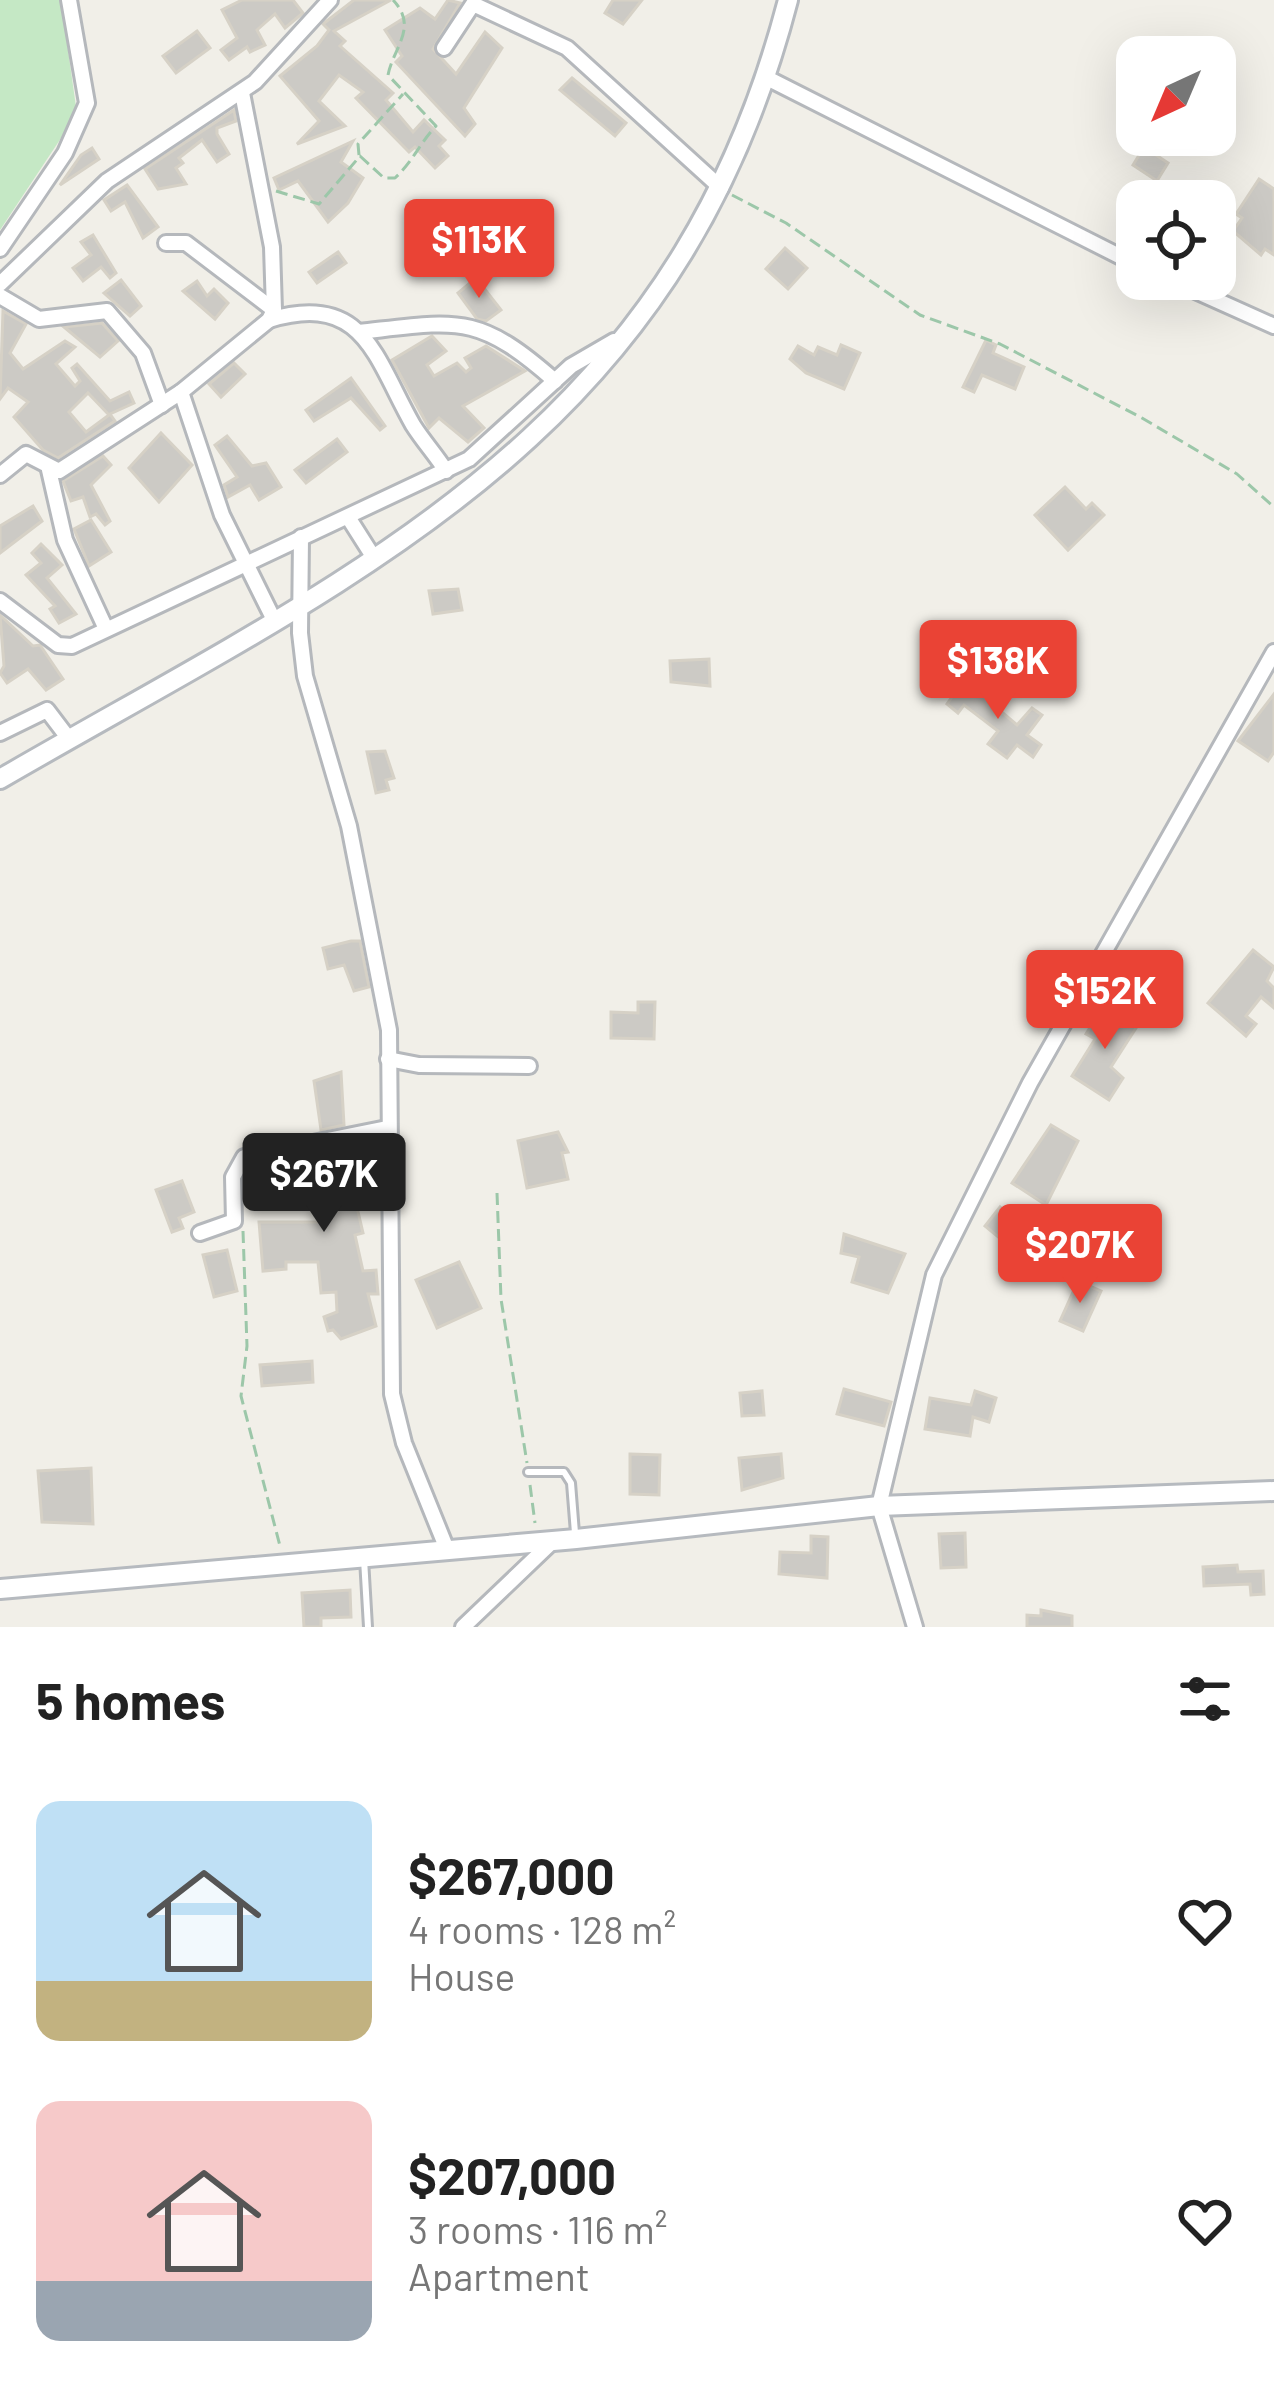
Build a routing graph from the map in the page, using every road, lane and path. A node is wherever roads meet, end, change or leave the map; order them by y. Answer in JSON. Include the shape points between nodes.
{"nodes":[{"id":1,"x":69,"y":0,"type":"edge"},
{"id":2,"x":330,"y":0,"type":"edge"},
{"id":3,"x":393,"y":0,"type":"edge"},
{"id":4,"x":788,"y":0,"type":"edge"},
{"id":5,"x":444,"y":48,"type":"dead end"},
{"id":6,"x":767,"y":78,"type":"junction"},
{"id":7,"x":405,"y":91,"type":"junction"},
{"id":8,"x":242,"y":93,"type":"junction"},
{"id":9,"x":360,"y":156,"type":"junction"},
{"id":10,"x":260,"y":186,"type":"junction"},
{"id":11,"x":721,"y":188,"type":"junction"},
{"id":12,"x":166,"y":242,"type":"dead end"},
{"id":13,"x":0,"y":249,"type":"edge"},
{"id":14,"x":1116,"y":254,"type":"edge"},
{"id":15,"x":0,"y":284,"type":"edge"},
{"id":16,"x":0,"y":296,"type":"edge"},
{"id":17,"x":1215,"y":300,"type":"edge"},
{"id":18,"x":272,"y":315,"type":"junction"},
{"id":19,"x":1274,"y":326,"type":"edge"},
{"id":20,"x":359,"y":332,"type":"junction"},
{"id":21,"x":630,"y":333,"type":"junction"},
{"id":22,"x":555,"y":381,"type":"junction"},
{"id":23,"x":181,"y":392,"type":"junction"},
{"id":24,"x":163,"y":405,"type":"junction"},
{"id":25,"x":49,"y":470,"type":"junction"},
{"id":26,"x":446,"y":471,"type":"junction"},
{"id":27,"x":0,"y":475,"type":"edge"},
{"id":28,"x":1274,"y":507,"type":"edge"},
{"id":29,"x":348,"y":517,"type":"junction"},
{"id":30,"x":301,"y":537,"type":"junction"},
{"id":31,"x":374,"y":558,"type":"junction"},
{"id":32,"x":242,"y":563,"type":"junction"},
{"id":33,"x":0,"y":601,"type":"edge"},
{"id":34,"x":303,"y":601,"type":"junction"},
{"id":35,"x":273,"y":619,"type":"junction"},
{"id":36,"x":106,"y":628,"type":"junction"},
{"id":37,"x":1274,"y":652,"type":"edge"},
{"id":38,"x":0,"y":733,"type":"edge"},
{"id":39,"x":69,"y":739,"type":"junction"},
{"id":40,"x":0,"y":779,"type":"edge"},
{"id":41,"x":388,"y":1059,"type":"junction"},
{"id":42,"x":529,"y":1066,"type":"dead end"},
{"id":43,"x":387,"y":1128,"type":"junction"},
{"id":44,"x":497,"y":1192,"type":"dead end"},
{"id":45,"x":234,"y":1222,"type":"junction"},
{"id":46,"x":200,"y":1233,"type":"dead end"},
{"id":47,"x":528,"y":1472,"type":"junction"},
{"id":48,"x":1274,"y":1491,"type":"edge"},
{"id":49,"x":880,"y":1506,"type":"junction"},
{"id":50,"x":576,"y":1539,"type":"junction"},
{"id":51,"x":545,"y":1542,"type":"junction"},
{"id":52,"x":446,"y":1547,"type":"junction"},
{"id":53,"x":364,"y":1556,"type":"junction"},
{"id":54,"x":284,"y":1565,"type":"junction"},
{"id":55,"x":0,"y":1588,"type":"edge"},
{"id":56,"x":368,"y":1627,"type":"edge"},
{"id":57,"x":463,"y":1627,"type":"edge"},
{"id":58,"x":915,"y":1627,"type":"edge"}],
"edges":[{"from":1,"to":13,"type":"street","via":[[87,103],[65,153]]},
{"from":2,"to":8,"type":"street"},
{"from":3,"to":7,"type":"path","via":[[406,34],[387,70]]},
{"from":4,"to":6,"type":"street"},
{"from":5,"to":11,"type":"street","via":[[473,4],[567,48]]},
{"from":6,"to":11,"type":"street"},
{"from":6,"to":14,"type":"street"},
{"from":7,"to":9,"type":"path","via":[[358,144]]},
{"from":7,"to":9,"type":"path","via":[[436,126],[418,157],[384,178]]},
{"from":8,"to":10,"type":"street"},
{"from":8,"to":15,"type":"street","via":[[106,181]]},
{"from":9,"to":10,"type":"path","via":[[319,204]]},
{"from":10,"to":18,"type":"street","via":[[272,248]]},
{"from":11,"to":21,"type":"street"},
{"from":11,"to":28,"type":"path","via":[[920,316],[1051,368],[1237,475]]},
{"from":12,"to":18,"type":"street","via":[[186,243]]},
{"from":16,"to":24,"type":"street","via":[[39,319],[106,311],[143,353]]},
{"from":17,"to":19,"type":"street"},
{"from":18,"to":20,"type":"street","via":[[332,313]]},
{"from":18,"to":23,"type":"street"},
{"from":20,"to":22,"type":"street","via":[[456,323],[486,329]]},
{"from":20,"to":26,"type":"street"},
{"from":21,"to":22,"type":"street"},
{"from":21,"to":31,"type":"street","via":[[532,440]]},
{"from":22,"to":26,"type":"street","via":[[506,430]]},
{"from":23,"to":24,"type":"street"},
{"from":23,"to":32,"type":"street"},
{"from":24,"to":25,"type":"street"},
{"from":25,"to":27,"type":"street","via":[[26,454]]},
{"from":25,"to":36,"type":"street","via":[[65,540]]},
{"from":26,"to":29,"type":"street"},
{"from":29,"to":30,"type":"street"},
{"from":29,"to":31,"type":"street"},
{"from":30,"to":32,"type":"street"},
{"from":30,"to":34,"type":"street"},
{"from":31,"to":34,"type":"street"},
{"from":32,"to":35,"type":"street"},
{"from":32,"to":36,"type":"street"},
{"from":33,"to":36,"type":"street","via":[[64,647]]},
{"from":34,"to":35,"type":"street"},
{"from":34,"to":41,"type":"street","via":[[305,676],[349,826]]},
{"from":35,"to":39,"type":"street"},
{"from":37,"to":49,"type":"street","via":[[956,1223],[934,1275]]},
{"from":38,"to":39,"type":"street","via":[[47,710]]},
{"from":39,"to":40,"type":"street"},
{"from":41,"to":42,"type":"street"},
{"from":41,"to":43,"type":"street"},
{"from":43,"to":45,"type":"street","via":[[244,1157],[232,1178]]},
{"from":43,"to":52,"type":"street","via":[[392,1394]]},
{"from":44,"to":47,"type":"path","via":[[502,1299]]},
{"from":45,"to":46,"type":"street"},
{"from":45,"to":54,"type":"path","via":[[246,1252],[241,1396]]},
{"from":47,"to":50,"type":"lane","via":[[564,1472]]},
{"from":47,"to":51,"type":"path"},
{"from":48,"to":49,"type":"street"},
{"from":49,"to":50,"type":"street"},
{"from":49,"to":58,"type":"street"},
{"from":50,"to":51,"type":"street"},
{"from":51,"to":52,"type":"street"},
{"from":51,"to":57,"type":"street"},
{"from":52,"to":53,"type":"street"},
{"from":53,"to":54,"type":"street"},
{"from":53,"to":56,"type":"lane"},
{"from":54,"to":55,"type":"street"}]}
